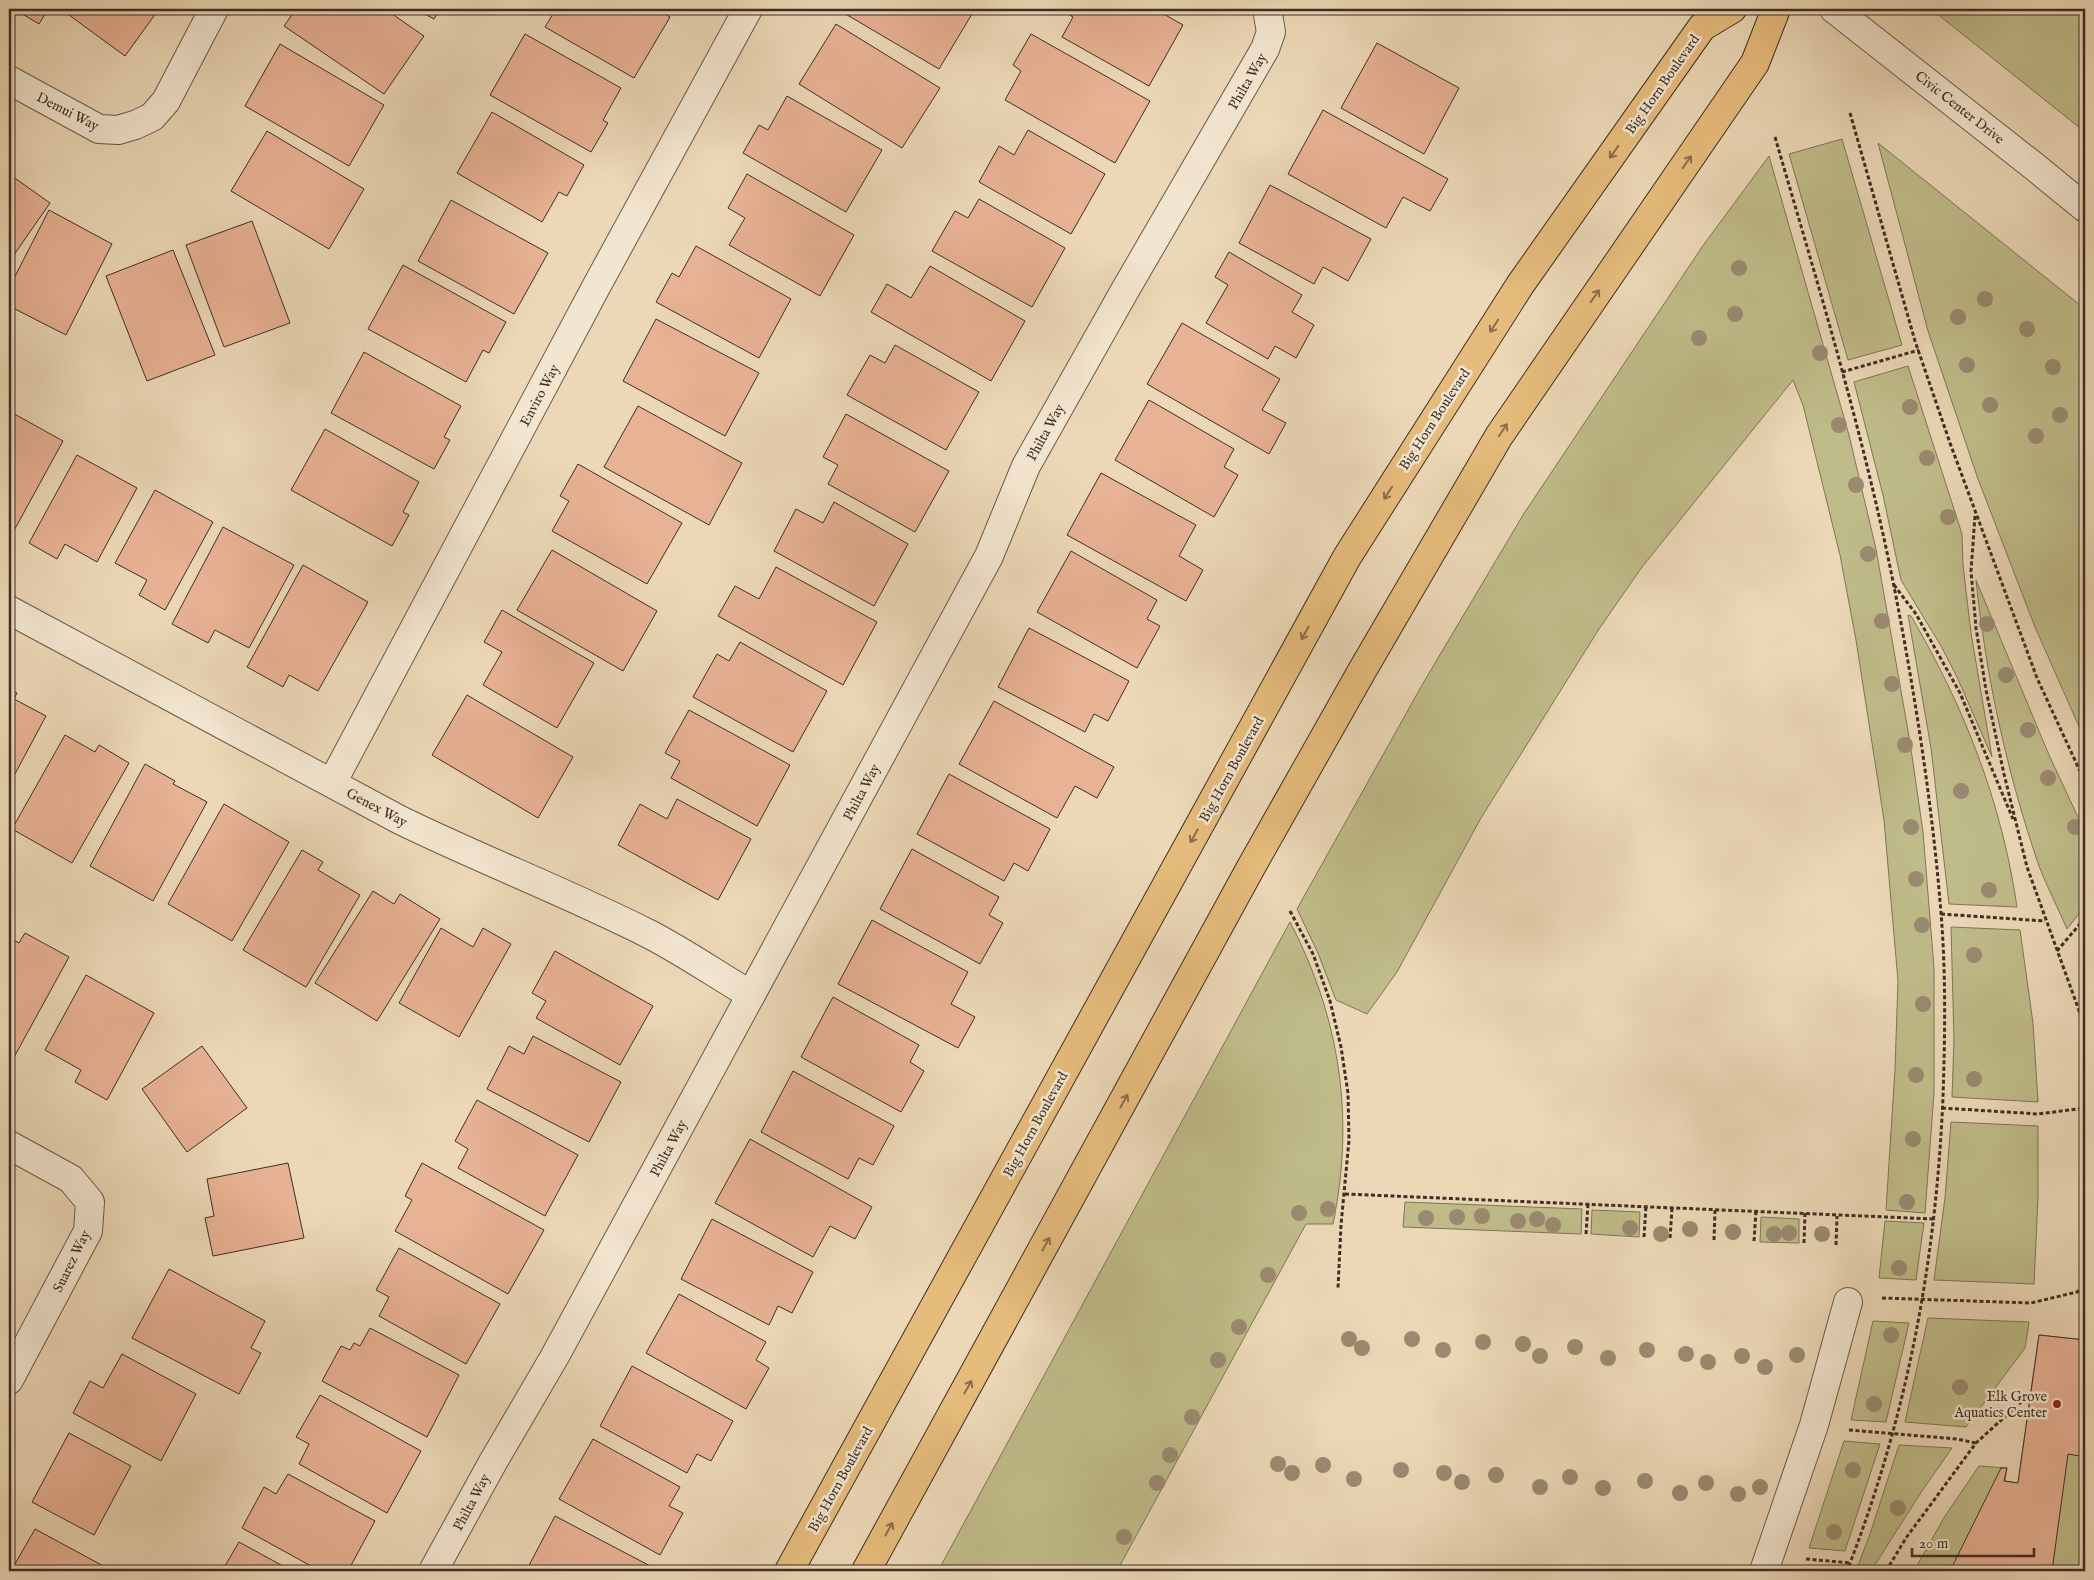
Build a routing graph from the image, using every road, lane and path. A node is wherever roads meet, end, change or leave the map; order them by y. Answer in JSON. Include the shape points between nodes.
{"nodes":[{"id":1,"x":214,"y":9,"type":"edge"},
{"id":2,"x":748,"y":9,"type":"edge"},
{"id":3,"x":1267,"y":9,"type":"edge"},
{"id":4,"x":1732,"y":9,"type":"edge"},
{"id":5,"x":1776,"y":9,"type":"edge"},
{"id":6,"x":1834,"y":9,"type":"edge"},
{"id":7,"x":9,"y":80,"type":"edge"},
{"id":8,"x":1850,"y":113,"type":"dead end"},
{"id":9,"x":1775,"y":137,"type":"dead end"},
{"id":10,"x":2085,"y":208,"type":"edge"},
{"id":11,"x":1919,"y":350,"type":"junction"},
{"id":12,"x":1842,"y":372,"type":"junction"},
{"id":13,"x":1975,"y":513,"type":"junction"},
{"id":14,"x":1892,"y":583,"type":"junction"},
{"id":15,"x":9,"y":610,"type":"edge"},
{"id":16,"x":2085,"y":782,"type":"edge"},
{"id":17,"x":332,"y":783,"type":"junction"},
{"id":18,"x":2017,"y":828,"type":"junction"},
{"id":19,"x":1290,"y":911,"type":"dead end"},
{"id":20,"x":1941,"y":914,"type":"junction"},
{"id":21,"x":2085,"y":918,"type":"edge"},
{"id":22,"x":2046,"y":922,"type":"junction"},
{"id":23,"x":2057,"y":951,"type":"junction"},
{"id":24,"x":751,"y":995,"type":"junction"},
{"id":25,"x":2085,"y":1006,"type":"edge"},
{"id":26,"x":2079,"y":1013,"type":"junction"},
{"id":27,"x":2085,"y":1027,"type":"edge"},
{"id":28,"x":1942,"y":1108,"type":"junction"},
{"id":29,"x":2085,"y":1108,"type":"edge"},
{"id":30,"x":9,"y":1144,"type":"edge"},
{"id":31,"x":1345,"y":1194,"type":"junction"},
{"id":32,"x":1588,"y":1204,"type":"junction"},
{"id":33,"x":1646,"y":1206,"type":"junction"},
{"id":34,"x":1672,"y":1208,"type":"junction"},
{"id":35,"x":1715,"y":1210,"type":"junction"},
{"id":36,"x":1756,"y":1211,"type":"junction"},
{"id":37,"x":1805,"y":1213,"type":"junction"},
{"id":38,"x":1837,"y":1215,"type":"junction"},
{"id":39,"x":1934,"y":1219,"type":"junction"},
{"id":40,"x":1586,"y":1234,"type":"dead end"},
{"id":41,"x":1644,"y":1237,"type":"dead end"},
{"id":42,"x":1670,"y":1238,"type":"dead end"},
{"id":43,"x":1714,"y":1240,"type":"dead end"},
{"id":44,"x":1754,"y":1241,"type":"dead end"},
{"id":45,"x":1804,"y":1243,"type":"dead end"},
{"id":46,"x":1836,"y":1245,"type":"dead end"},
{"id":47,"x":2085,"y":1285,"type":"edge"},
{"id":48,"x":1338,"y":1288,"type":"dead end"},
{"id":49,"x":1876,"y":1298,"type":"dead end"},
{"id":50,"x":1923,"y":1298,"type":"junction"},
{"id":51,"x":1848,"y":1302,"type":"dead end"},
{"id":52,"x":9,"y":1380,"type":"edge"},
{"id":53,"x":2031,"y":1393,"type":"dead end"},
{"id":54,"x":1848,"y":1430,"type":"dead end"},
{"id":55,"x":1893,"y":1432,"type":"junction"},
{"id":56,"x":1976,"y":1442,"type":"junction"},
{"id":57,"x":1804,"y":1559,"type":"dead end"},
{"id":58,"x":1851,"y":1563,"type":"junction"},
{"id":59,"x":434,"y":1571,"type":"edge"},
{"id":60,"x":790,"y":1571,"type":"edge"},
{"id":61,"x":866,"y":1571,"type":"edge"},
{"id":62,"x":1764,"y":1571,"type":"edge"},
{"id":63,"x":1847,"y":1571,"type":"edge"},
{"id":64,"x":1886,"y":1571,"type":"edge"}],
"edges":[{"from":1,"to":7,"type":"street","name":"Demui Way","via":[[166,101],[152,117],[135,125],[118,130],[99,129]]},
{"from":2,"to":17,"type":"street","name":"Enviro Way"},
{"from":3,"to":24,"type":"street","name":"Philta Way","via":[[1271,32],[1265,49],[1026,466],[989,556]]},
{"from":4,"to":60,"type":"main road","name":"Big Horn Boulevard","one_way":true,"via":[[1702,27],[1520,285],[1347,557]]},
{"from":61,"to":5,"type":"main road","one_way":true,"via":[[1363,669],[1499,436],[1755,63]]},
{"from":6,"to":10,"type":"street","name":"Civic Center Drive"},
{"from":8,"to":11,"type":"path"},
{"from":9,"to":12,"type":"path"},
{"from":11,"to":12,"type":"path"},
{"from":11,"to":13,"type":"path"},
{"from":12,"to":14,"type":"path"},
{"from":13,"to":16,"type":"path","via":[[2037,678]]},
{"from":13,"to":18,"type":"path","via":[[1971,571],[1976,628],[1986,690]]},
{"from":14,"to":18,"type":"path","via":[[1916,614],[1960,693]]},
{"from":14,"to":20,"type":"path","via":[[1917,727]]},
{"from":15,"to":17,"type":"street","name":"Genex Way"},
{"from":17,"to":24,"type":"street","name":"Genex Way","via":[[432,836],[651,935]]},
{"from":18,"to":22,"type":"path"},
{"from":19,"to":31,"type":"path","via":[[1313,954],[1330,1001],[1341,1047],[1348,1093],[1350,1140]]},
{"from":20,"to":22,"type":"path"},
{"from":20,"to":28,"type":"path","via":[[1945,1055]]},
{"from":21,"to":23,"type":"path"},
{"from":22,"to":23,"type":"path"},
{"from":23,"to":26,"type":"path"},
{"from":24,"to":59,"type":"street","name":"Philta Way"},
{"from":25,"to":26,"type":"path"},
{"from":26,"to":27,"type":"path"},
{"from":28,"to":29,"type":"path","via":[[2038,1114]]},
{"from":28,"to":39,"type":"path"},
{"from":30,"to":52,"type":"street","name":"Suarez Way","via":[[71,1179],[90,1202],[88,1231]]},
{"from":31,"to":32,"type":"path"},
{"from":31,"to":48,"type":"path"},
{"from":32,"to":33,"type":"path"},
{"from":32,"to":40,"type":"path"},
{"from":33,"to":34,"type":"path"},
{"from":33,"to":41,"type":"path"},
{"from":34,"to":35,"type":"path"},
{"from":34,"to":42,"type":"path"},
{"from":35,"to":36,"type":"path"},
{"from":35,"to":43,"type":"path"},
{"from":36,"to":37,"type":"path"},
{"from":36,"to":44,"type":"path"},
{"from":37,"to":38,"type":"path"},
{"from":37,"to":45,"type":"path"},
{"from":38,"to":39,"type":"path"},
{"from":38,"to":46,"type":"path"},
{"from":39,"to":50,"type":"path"},
{"from":47,"to":50,"type":"path","via":[[2077,1292],[2031,1303]]},
{"from":49,"to":50,"type":"path"},
{"from":50,"to":55,"type":"path","via":[[1908,1377]]},
{"from":51,"to":62,"type":"street","via":[[1814,1425]]},
{"from":53,"to":56,"type":"path"},
{"from":54,"to":55,"type":"path"},
{"from":55,"to":56,"type":"path"},
{"from":55,"to":58,"type":"path"},
{"from":56,"to":64,"type":"path"},
{"from":57,"to":58,"type":"path"},
{"from":58,"to":63,"type":"path"}]}
